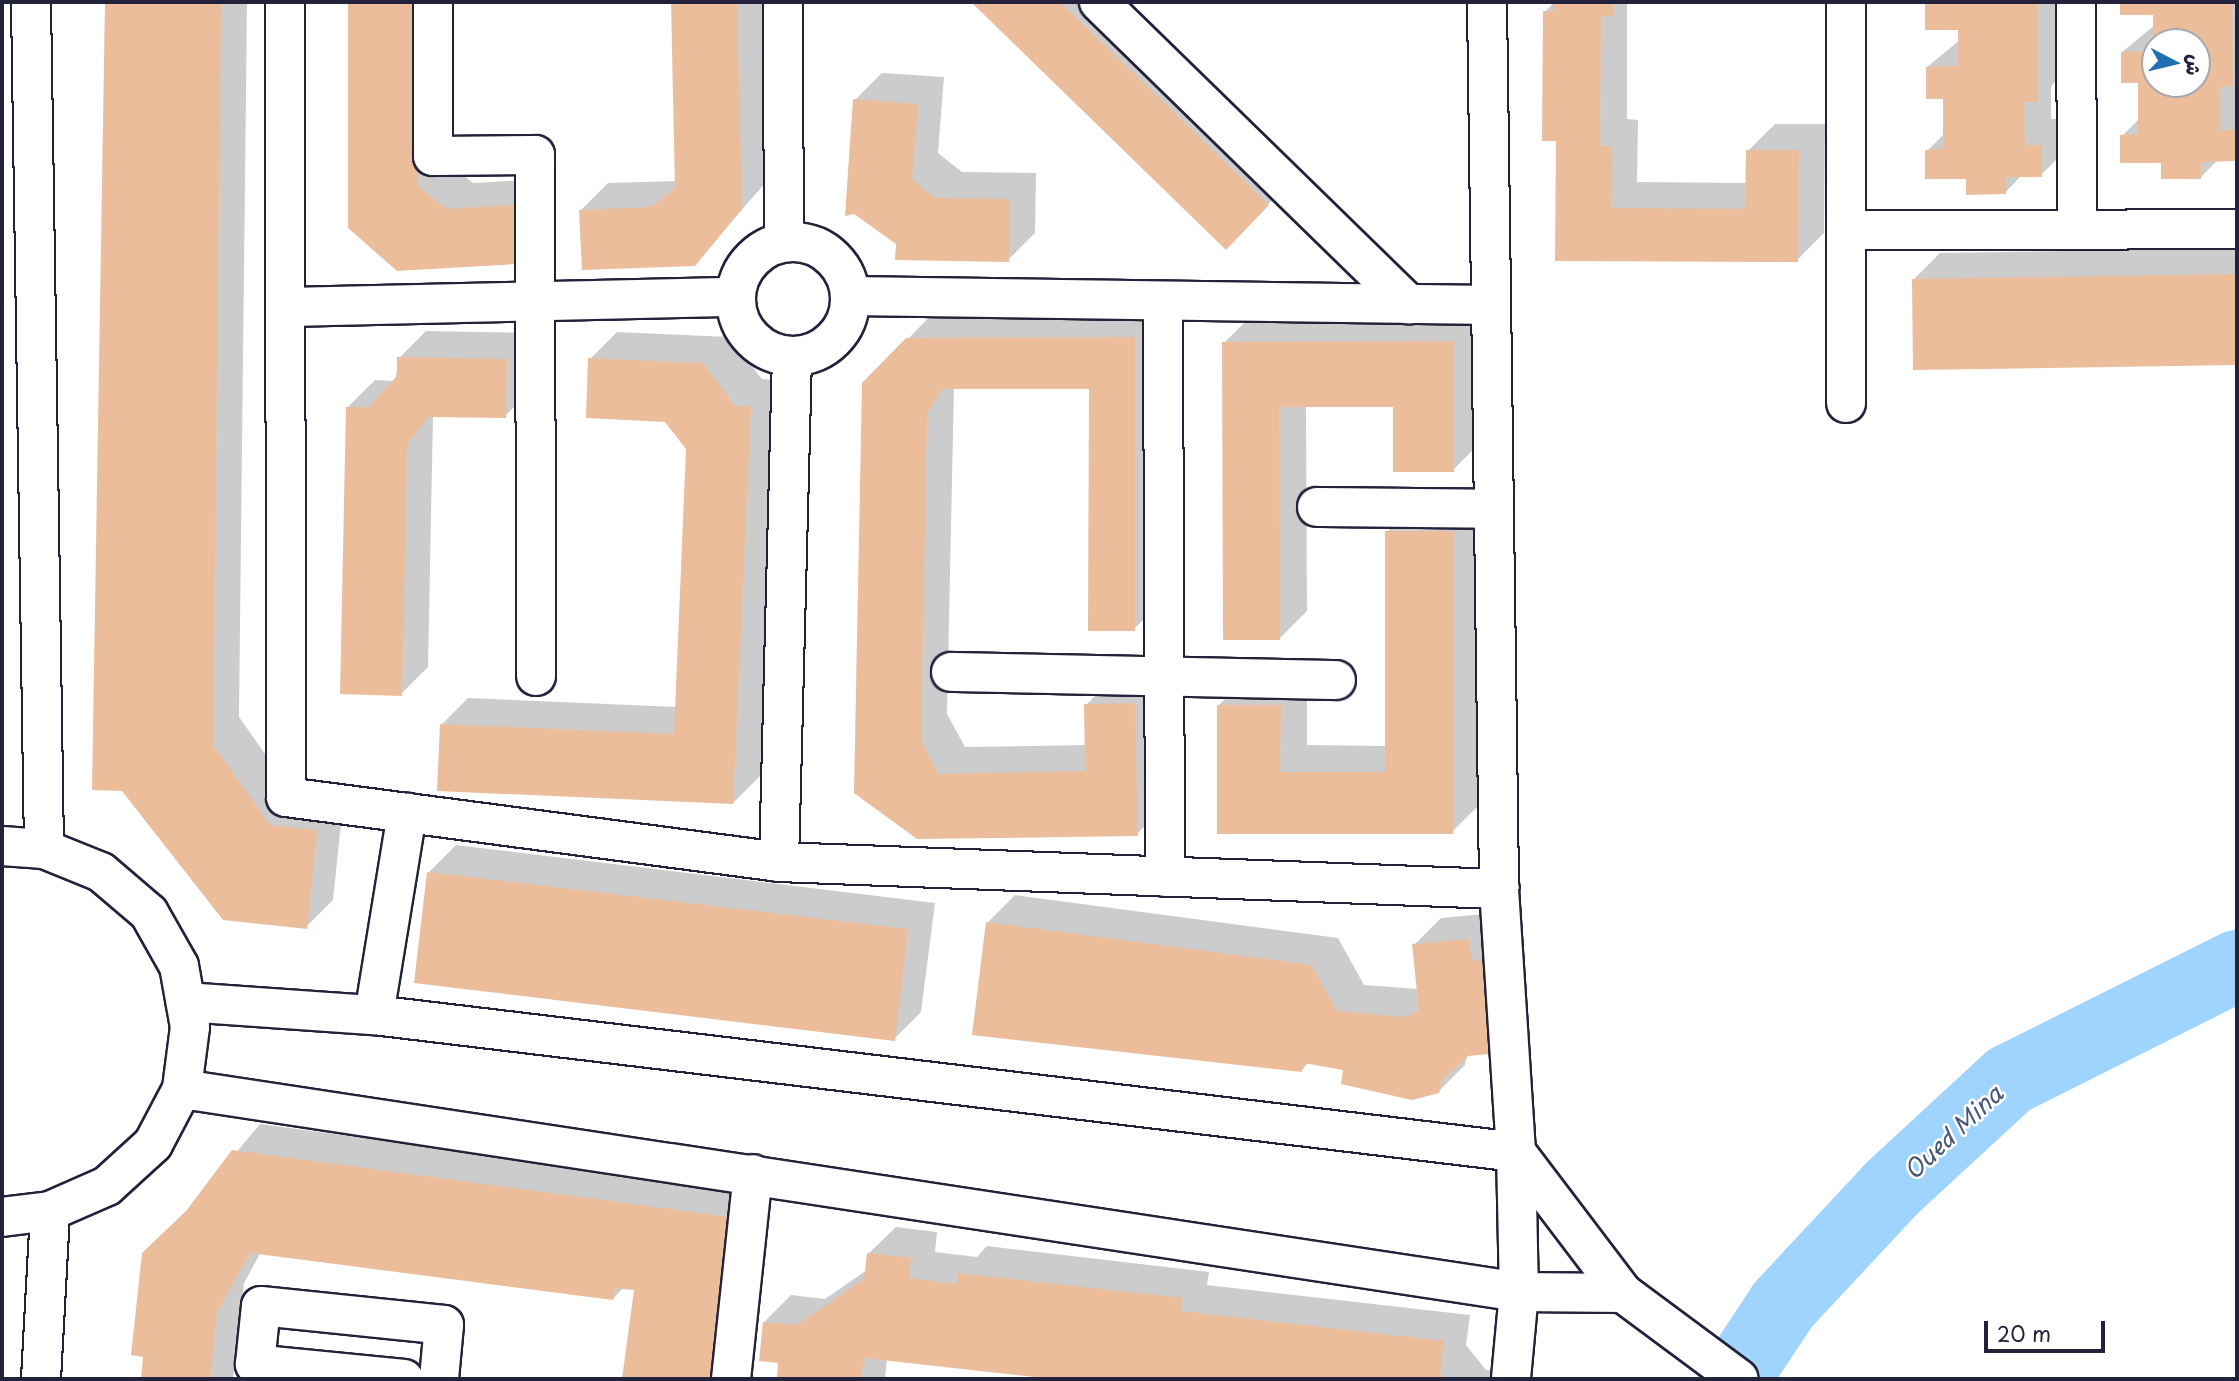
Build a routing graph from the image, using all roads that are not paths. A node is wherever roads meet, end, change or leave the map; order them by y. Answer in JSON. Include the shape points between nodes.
{"nodes":[{"id":1,"x":31,"y":2,"type":"edge"},
{"id":2,"x":285,"y":2,"type":"edge"},
{"id":3,"x":433,"y":2,"type":"edge"},
{"id":4,"x":783,"y":2,"type":"edge"},
{"id":5,"x":1099,"y":2,"type":"edge"},
{"id":6,"x":1487,"y":2,"type":"edge"},
{"id":7,"x":1846,"y":2,"type":"edge"},
{"id":8,"x":2076,"y":2,"type":"edge"},
{"id":9,"x":2077,"y":229,"type":"junction"},
{"id":10,"x":2237,"y":229,"type":"edge"},
{"id":11,"x":1846,"y":230,"type":"junction"},
{"id":12,"x":784,"y":242,"type":"junction"},
{"id":13,"x":851,"y":296,"type":"junction"},
{"id":14,"x":736,"y":298,"type":"junction"},
{"id":15,"x":1163,"y":301,"type":"junction"},
{"id":16,"x":536,"y":302,"type":"junction"},
{"id":17,"x":1409,"y":304,"type":"junction"},
{"id":18,"x":1491,"y":305,"type":"junction"},
{"id":19,"x":288,"y":307,"type":"junction"},
{"id":20,"x":792,"y":357,"type":"junction"},
{"id":21,"x":1846,"y":402,"type":"dead end"},
{"id":22,"x":1317,"y":507,"type":"dead end"},
{"id":23,"x":1494,"y":509,"type":"junction"},
{"id":24,"x":951,"y":673,"type":"dead end"},
{"id":25,"x":536,"y":676,"type":"dead end"},
{"id":26,"x":1165,"y":676,"type":"junction"},
{"id":27,"x":1335,"y":680,"type":"dead end"},
{"id":28,"x":407,"y":813,"type":"junction"},
{"id":29,"x":2,"y":846,"type":"edge"},
{"id":30,"x":44,"y":849,"type":"junction"},
{"id":31,"x":779,"y":862,"type":"junction"},
{"id":32,"x":1165,"y":877,"type":"junction"},
{"id":33,"x":1499,"y":889,"type":"junction"},
{"id":34,"x":186,"y":1002,"type":"junction"},
{"id":35,"x":374,"y":1015,"type":"junction"},
{"id":36,"x":181,"y":1089,"type":"junction"},
{"id":37,"x":1516,"y":1152,"type":"junction"},
{"id":38,"x":753,"y":1174,"type":"junction"},
{"id":39,"x":50,"y":1211,"type":"junction"},
{"id":40,"x":2,"y":1217,"type":"edge"},
{"id":41,"x":1519,"y":1292,"type":"junction"},
{"id":42,"x":1623,"y":1293,"type":"junction"},
{"id":43,"x":41,"y":1379,"type":"edge"},
{"id":44,"x":404,"y":1379,"type":"edge"},
{"id":45,"x":439,"y":1379,"type":"edge"},
{"id":46,"x":731,"y":1379,"type":"edge"},
{"id":47,"x":1511,"y":1379,"type":"edge"},
{"id":48,"x":1739,"y":1379,"type":"edge"}],
"edges":[{"from":1,"to":30,"type":"street"},
{"from":2,"to":19,"type":"street"},
{"from":3,"to":16,"type":"street","via":[[433,156],[535,155]]},
{"from":4,"to":12,"type":"street"},
{"from":5,"to":17,"type":"street"},
{"from":6,"to":18,"type":"street"},
{"from":7,"to":11,"type":"street"},
{"from":8,"to":9,"type":"street"},
{"from":9,"to":10,"type":"street"},
{"from":9,"to":11,"type":"street"},
{"from":11,"to":21,"type":"street"},
{"from":12,"to":13,"type":"street","via":[[804,242],[836,260]]},
{"from":12,"to":14,"type":"street","via":[[756,256],[738,282]]},
{"from":13,"to":15,"type":"street"},
{"from":13,"to":20,"type":"street","via":[[850,312],[835,339],[822,349]]},
{"from":14,"to":16,"type":"street"},
{"from":14,"to":20,"type":"street","via":[[740,320],[751,339],[770,352]]},
{"from":15,"to":17,"type":"street"},
{"from":15,"to":26,"type":"street"},
{"from":16,"to":19,"type":"street"},
{"from":16,"to":25,"type":"street"},
{"from":17,"to":18,"type":"street"},
{"from":18,"to":23,"type":"street"},
{"from":19,"to":28,"type":"street","via":[[286,797]]},
{"from":20,"to":31,"type":"street"},
{"from":22,"to":23,"type":"street"},
{"from":23,"to":33,"type":"street"},
{"from":24,"to":26,"type":"street"},
{"from":26,"to":27,"type":"street"},
{"from":26,"to":32,"type":"street"},
{"from":28,"to":31,"type":"street"},
{"from":28,"to":35,"type":"street"},
{"from":29,"to":30,"type":"street"},
{"from":30,"to":34,"type":"street","via":[[101,872],[149,912],[179,966]]},
{"from":31,"to":32,"type":"street"},
{"from":32,"to":33,"type":"street"},
{"from":33,"to":37,"type":"street"},
{"from":34,"to":35,"type":"street"},
{"from":34,"to":36,"type":"street","via":[[190,1027]]},
{"from":35,"to":37,"type":"street"},
{"from":36,"to":38,"type":"street"},
{"from":36,"to":39,"type":"street","via":[[144,1153],[107,1186]]},
{"from":37,"to":41,"type":"street"},
{"from":37,"to":42,"type":"street"},
{"from":38,"to":41,"type":"street"},
{"from":38,"to":46,"type":"street"},
{"from":39,"to":40,"type":"street"},
{"from":39,"to":43,"type":"street"},
{"from":41,"to":42,"type":"street"},
{"from":41,"to":47,"type":"street"},
{"from":42,"to":48,"type":"street"},
{"from":44,"to":45,"type":"street","via":[[255,1364],[261,1306],[444,1325]]}]}
